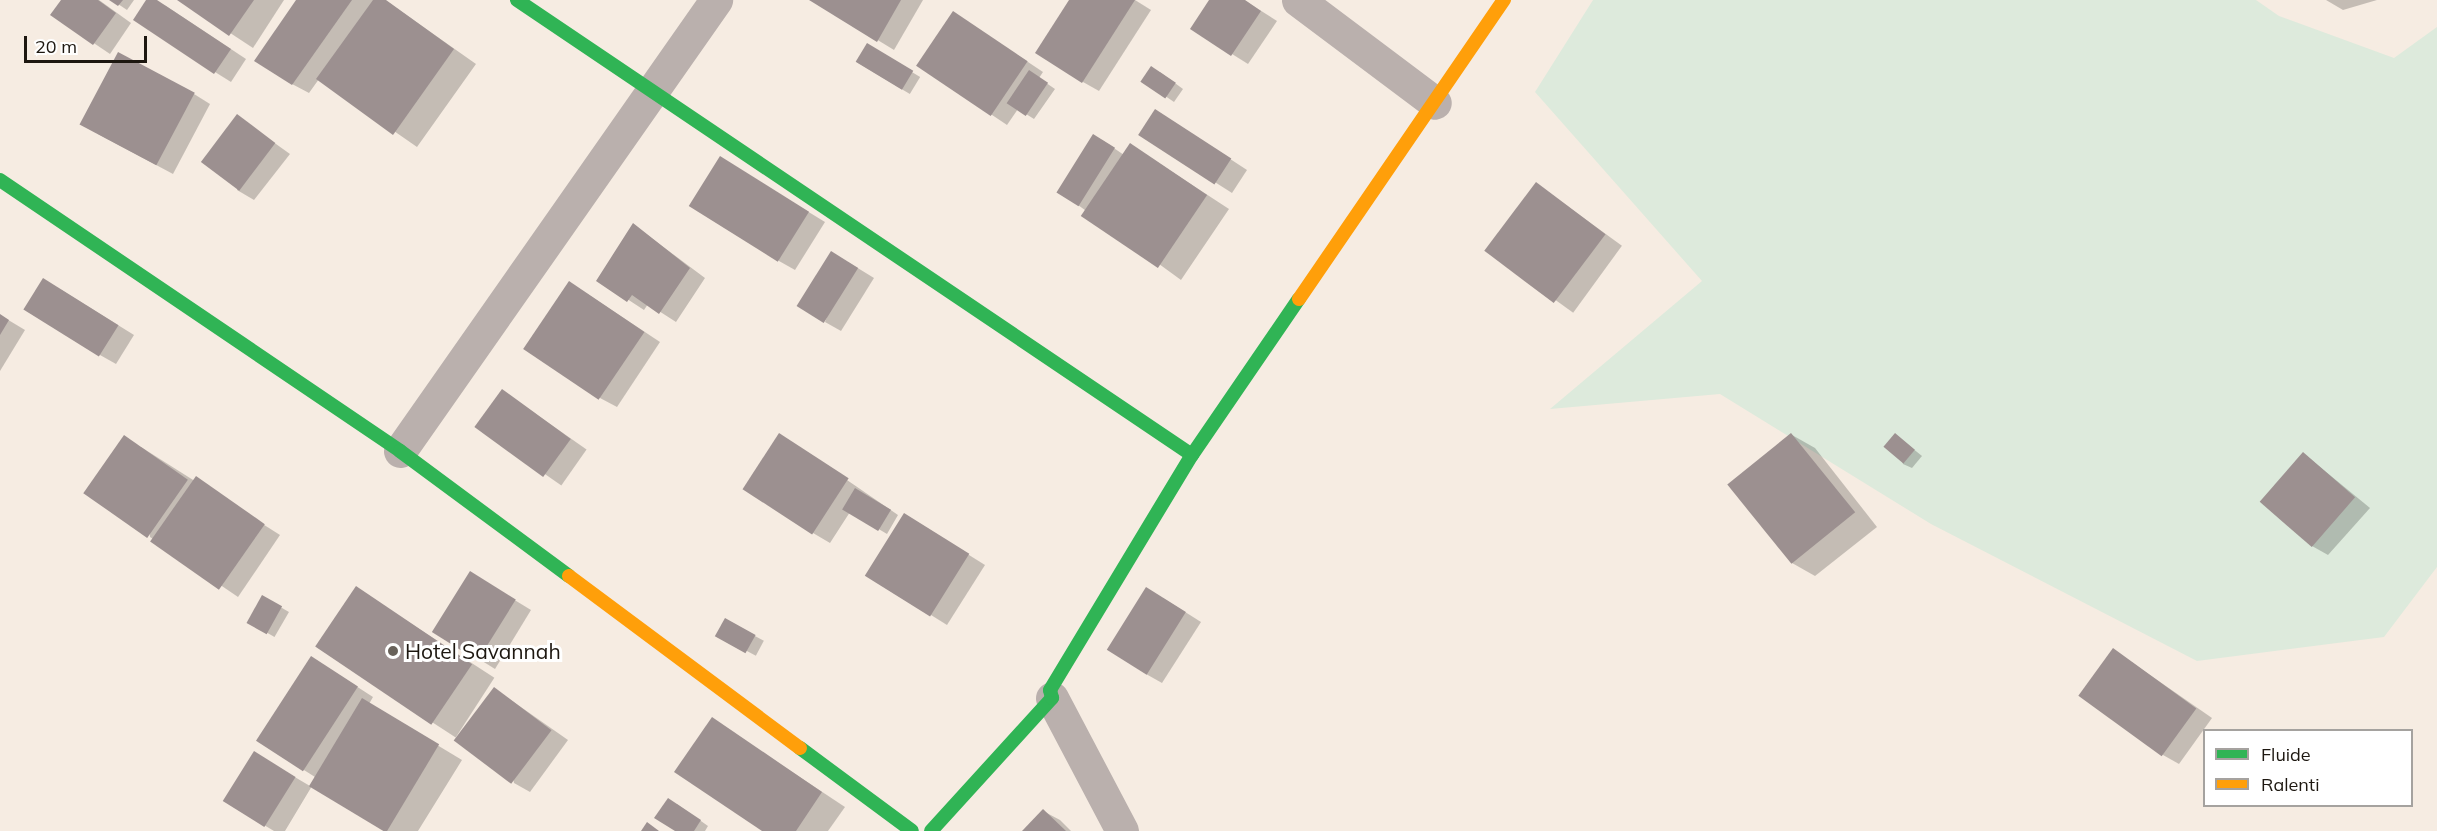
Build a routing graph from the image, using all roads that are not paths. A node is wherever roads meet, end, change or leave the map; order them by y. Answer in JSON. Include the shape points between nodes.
{"nodes":[{"id":1,"x":517,"y":0,"type":"edge"},
{"id":2,"x":716,"y":0,"type":"edge"},
{"id":3,"x":1298,"y":0,"type":"edge"},
{"id":4,"x":1504,"y":0,"type":"edge"},
{"id":5,"x":649,"y":93,"type":"junction"},
{"id":6,"x":1435,"y":103,"type":"junction"},
{"id":7,"x":0,"y":180,"type":"edge"},
{"id":8,"x":400,"y":451,"type":"junction"},
{"id":9,"x":1192,"y":455,"type":"junction"},
{"id":10,"x":1052,"y":698,"type":"junction"},
{"id":11,"x":912,"y":831,"type":"edge"},
{"id":12,"x":931,"y":831,"type":"edge"},
{"id":13,"x":1122,"y":831,"type":"edge"}],
"edges":[{"from":1,"to":5,"type":"main road"},
{"from":2,"to":5,"type":"street"},
{"from":3,"to":6,"type":"street"},
{"from":4,"to":6,"type":"main road"},
{"from":5,"to":8,"type":"street"},
{"from":5,"to":9,"type":"main road"},
{"from":6,"to":9,"type":"main road"},
{"from":7,"to":8,"type":"main road"},
{"from":8,"to":11,"type":"main road"},
{"from":9,"to":10,"type":"main road","via":[[1050,690]]},
{"from":10,"to":12,"type":"main road"},
{"from":10,"to":13,"type":"street"}]}
